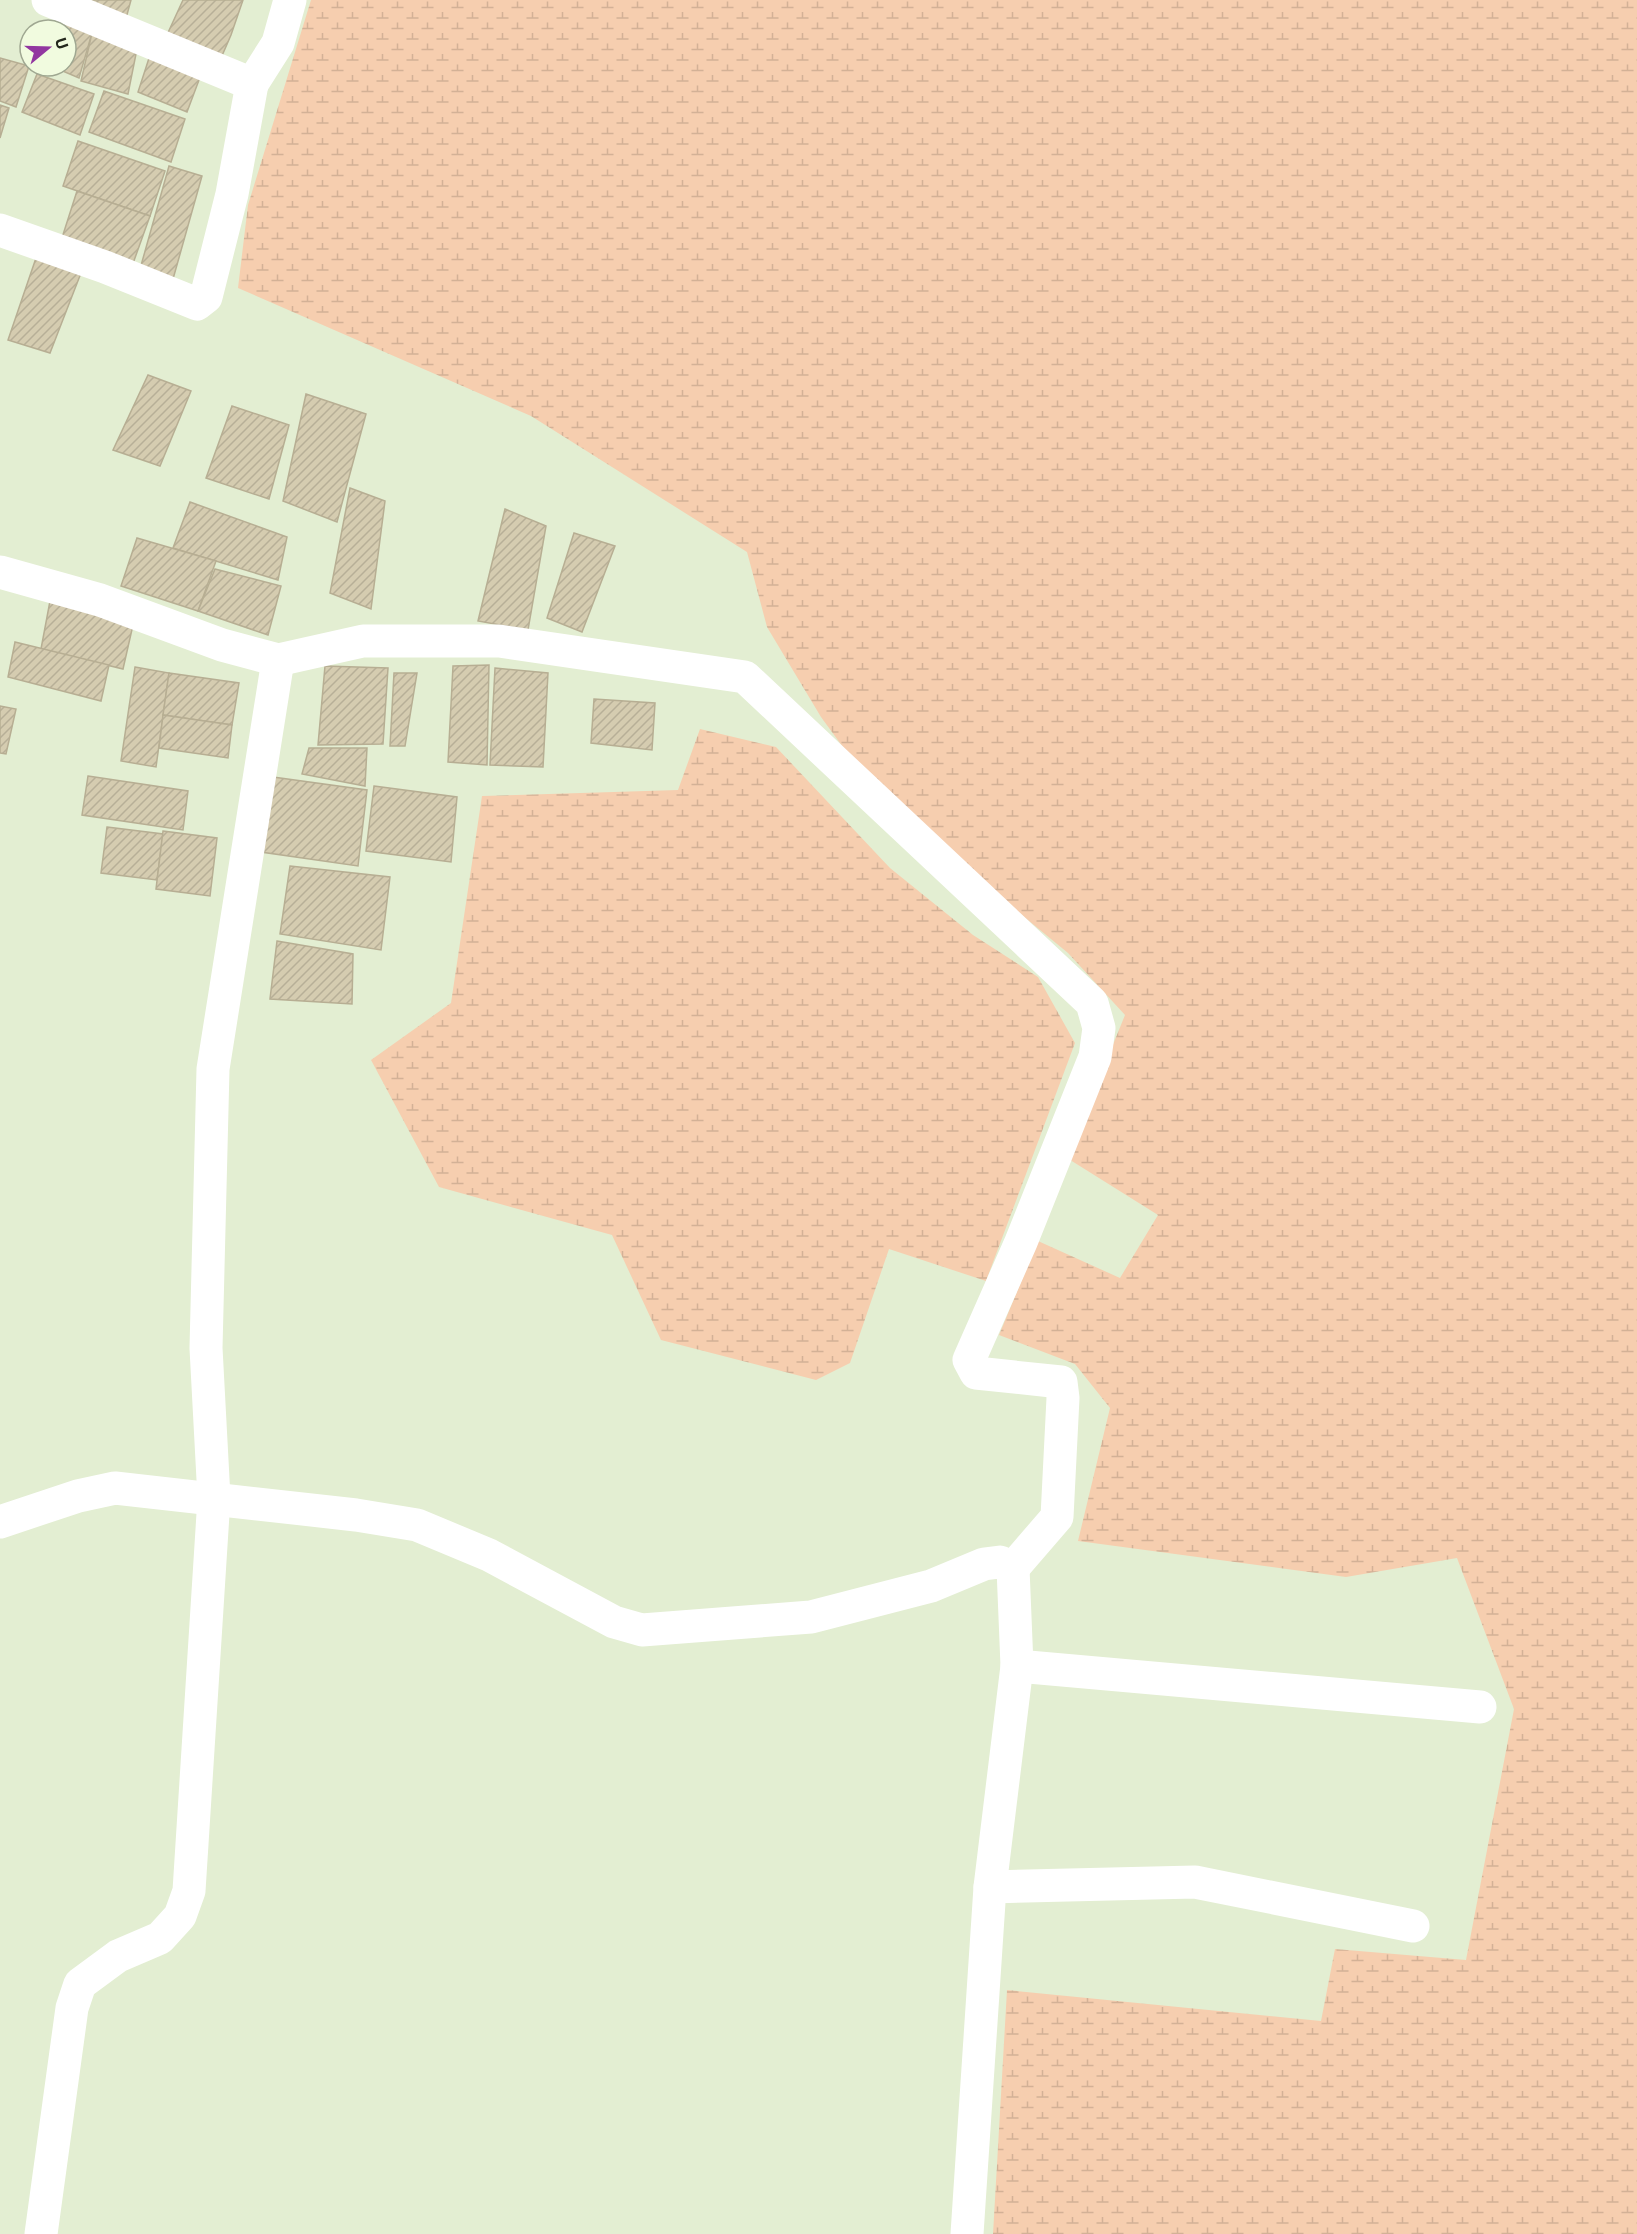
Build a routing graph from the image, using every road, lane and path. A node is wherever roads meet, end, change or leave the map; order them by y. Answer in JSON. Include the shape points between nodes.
{"nodes":[{"id":1,"x":48,"y":0,"type":"edge"},
{"id":2,"x":290,"y":0,"type":"edge"},
{"id":3,"x":252,"y":84,"type":"junction"},
{"id":4,"x":0,"y":230,"type":"edge"},
{"id":5,"x":0,"y":572,"type":"edge"},
{"id":6,"x":278,"y":660,"type":"junction"},
{"id":7,"x":214,"y":1498,"type":"junction"},
{"id":8,"x":0,"y":1522,"type":"edge"},
{"id":9,"x":1014,"y":1568,"type":"junction"},
{"id":10,"x":1017,"y":1666,"type":"junction"},
{"id":11,"x":1480,"y":1707,"type":"dead end"},
{"id":12,"x":990,"y":1887,"type":"junction"},
{"id":13,"x":1413,"y":1926,"type":"dead end"},
{"id":14,"x":41,"y":2234,"type":"edge"},
{"id":15,"x":967,"y":2234,"type":"edge"}],
"edges":[{"from":1,"to":3,"type":"street"},
{"from":2,"to":3,"type":"street","via":[[278,43]]},
{"from":3,"to":4,"type":"street","via":[[232,194],[206,297],[196,304]]},
{"from":5,"to":6,"type":"street","via":[[99,600],[222,645]]},
{"from":6,"to":7,"type":"street","via":[[213,1069],[206,1348]]},
{"from":6,"to":9,"type":"street","via":[[363,641],[499,641],[745,677],[1092,1004],[1099,1028],[1095,1057],[969,1360],[976,1373],[1061,1382],[1057,1517]]},
{"from":7,"to":8,"type":"street","via":[[115,1488]]},
{"from":7,"to":9,"type":"street","via":[[417,1525],[489,1555],[614,1622],[642,1630],[811,1617],[931,1586],[984,1564],[1000,1562]]},
{"from":7,"to":14,"type":"street","via":[[189,1891],[180,1916],[160,1938],[118,1956],[80,1984],[72,2008]]},
{"from":9,"to":10,"type":"street"},
{"from":10,"to":11,"type":"street"},
{"from":10,"to":12,"type":"street"},
{"from":12,"to":13,"type":"street","via":[[1195,1882]]},
{"from":12,"to":15,"type":"street"}]}
